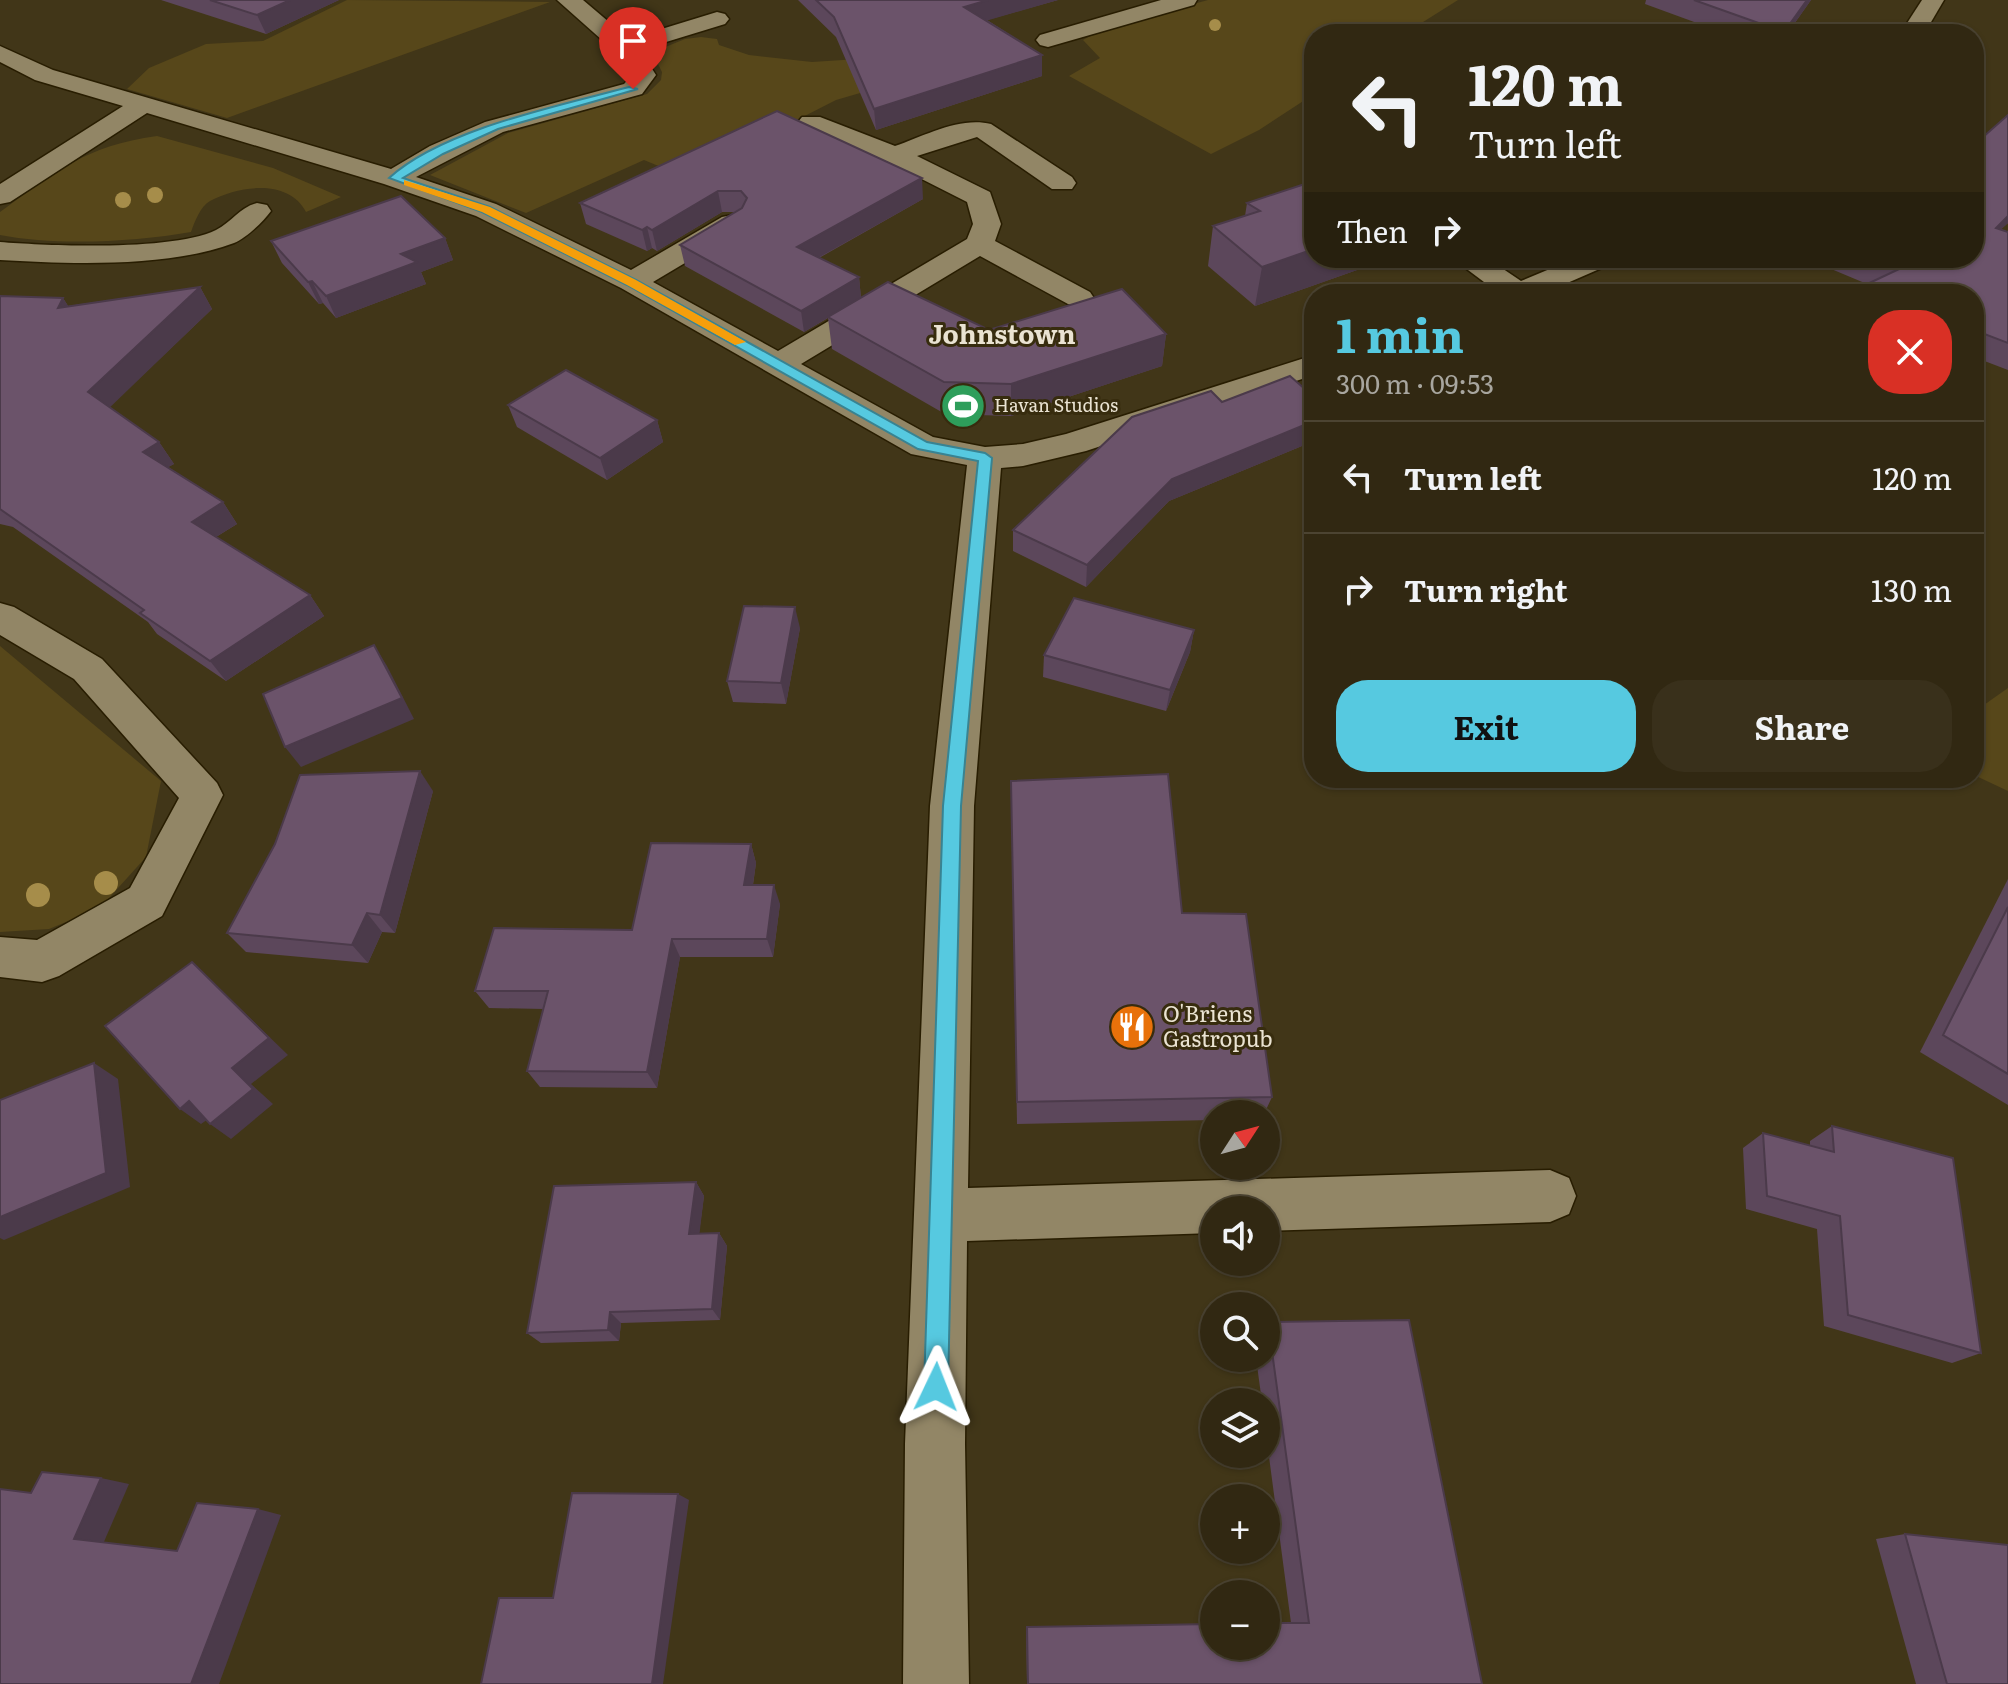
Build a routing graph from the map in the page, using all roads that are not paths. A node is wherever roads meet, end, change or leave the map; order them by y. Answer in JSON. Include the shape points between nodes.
{"nodes":[{"id":1,"x":568,"y":0,"type":"edge"},
{"id":2,"x":1186,"y":0,"type":"edge"},
{"id":3,"x":1933,"y":0,"type":"edge"},
{"id":4,"x":717,"y":19,"type":"dead end"},
{"id":5,"x":1918,"y":24,"type":"edge"},
{"id":6,"x":1048,"y":40,"type":"dead end"},
{"id":7,"x":623,"y":48,"type":"junction"},
{"id":8,"x":0,"y":53,"type":"edge"},
{"id":9,"x":142,"y":105,"type":"junction"},
{"id":10,"x":811,"y":122,"type":"dead end"},
{"id":11,"x":898,"y":154,"type":"junction"},
{"id":12,"x":394,"y":178,"type":"junction"},
{"id":13,"x":1062,"y":183,"type":"dead end"},
{"id":14,"x":2,"y":189,"type":"edge"},
{"id":15,"x":257,"y":211,"type":"dead end"},
{"id":16,"x":734,"y":221,"type":"edge"},
{"id":17,"x":980,"y":244,"type":"junction"},
{"id":18,"x":0,"y":251,"type":"edge"},
{"id":19,"x":1481,"y":268,"type":"edge"},
{"id":20,"x":1578,"y":268,"type":"edge"},
{"id":21,"x":632,"y":282,"type":"junction"},
{"id":22,"x":1504,"y":284,"type":"edge"},
{"id":23,"x":1541,"y":284,"type":"edge"},
{"id":24,"x":1079,"y":298,"type":"dead end"},
{"id":25,"x":778,"y":364,"type":"junction"},
{"id":26,"x":1304,"y":368,"type":"edge"},
{"id":27,"x":985,"y":458,"type":"junction"},
{"id":28,"x":0,"y":617,"type":"edge"},
{"id":29,"x":0,"y":957,"type":"edge"},
{"id":30,"x":1550,"y":1196,"type":"dead end"},
{"id":31,"x":941,"y":1215,"type":"junction"},
{"id":32,"x":936,"y":1684,"type":"edge"}],
"edges":[{"from":1,"to":7,"type":"street"},
{"from":2,"to":6,"type":"street"},
{"from":3,"to":5,"type":"street"},
{"from":4,"to":7,"type":"street"},
{"from":7,"to":12,"type":"street","via":[[644,75],[633,89],[494,127]]},
{"from":8,"to":9,"type":"street","via":[[44,75]]},
{"from":9,"to":12,"type":"street"},
{"from":9,"to":14,"type":"street"},
{"from":10,"to":11,"type":"street"},
{"from":11,"to":13,"type":"street","via":[[982,129]]},
{"from":11,"to":17,"type":"street","via":[[980,198],[987,224]]},
{"from":12,"to":21,"type":"street","via":[[486,210]]},
{"from":15,"to":18,"type":"street","via":[[226,236],[171,249],[58,255]]},
{"from":16,"to":21,"type":"street"},
{"from":17,"to":24,"type":"street"},
{"from":17,"to":25,"type":"street"},
{"from":19,"to":22,"type":"street"},
{"from":20,"to":23,"type":"street"},
{"from":21,"to":25,"type":"street"},
{"from":25,"to":27,"type":"street","via":[[923,446]]},
{"from":26,"to":27,"type":"street","via":[[1074,443]]},
{"from":27,"to":31,"type":"street","via":[[952,806]]},
{"from":28,"to":29,"type":"street","via":[[88,669],[202,795],[146,902],[42,961]]},
{"from":30,"to":31,"type":"street"},
{"from":31,"to":32,"type":"street"}]}
